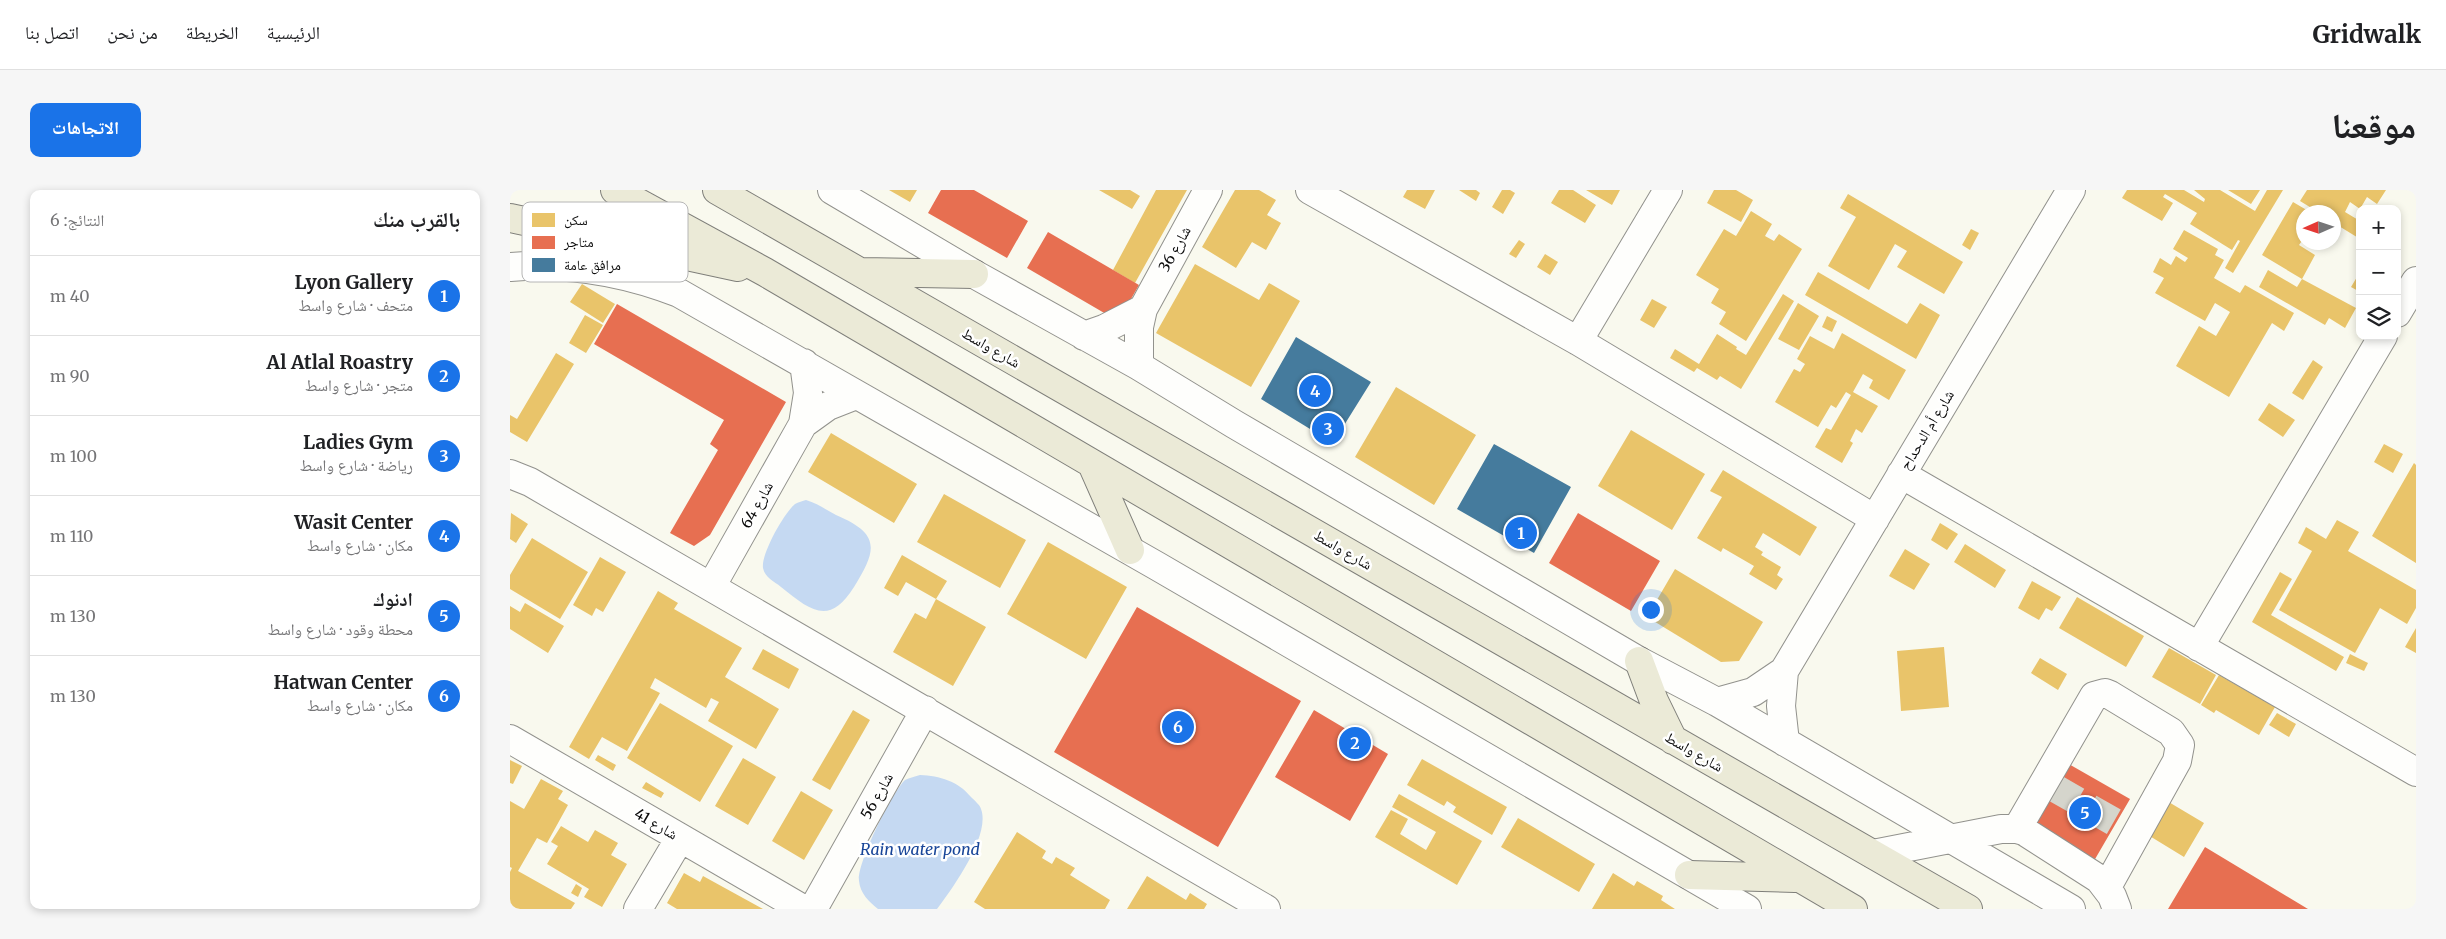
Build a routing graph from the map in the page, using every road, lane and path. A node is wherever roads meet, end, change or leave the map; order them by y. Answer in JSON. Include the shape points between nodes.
{"nodes":[{"id":1,"x":614,"y":190,"type":"edge"},
{"id":2,"x":717,"y":190,"type":"edge"},
{"id":3,"x":832,"y":190,"type":"edge"},
{"id":4,"x":1208,"y":190,"type":"edge"},
{"id":5,"x":1310,"y":190,"type":"edge"},
{"id":6,"x":1668,"y":190,"type":"edge"},
{"id":7,"x":2071,"y":190,"type":"edge"},
{"id":8,"x":636,"y":202,"type":"edge"},
{"id":9,"x":688,"y":230,"type":"edge"},
{"id":10,"x":688,"y":257,"type":"edge"},
{"id":11,"x":765,"y":272,"type":"junction"},
{"id":12,"x":860,"y":272,"type":"junction"},
{"id":13,"x":974,"y":274,"type":"junction"},
{"id":14,"x":2416,"y":281,"type":"edge"},
{"id":15,"x":653,"y":282,"type":"edge"},
{"id":16,"x":2401,"y":306,"type":"edge"},
{"id":17,"x":1143,"y":309,"type":"junction"},
{"id":18,"x":1084,"y":336,"type":"junction"},
{"id":19,"x":2382,"y":340,"type":"edge"},
{"id":20,"x":1578,"y":341,"type":"junction"},
{"id":21,"x":804,"y":363,"type":"junction"},
{"id":22,"x":1138,"y":366,"type":"junction"},
{"id":23,"x":856,"y":395,"type":"junction"},
{"id":24,"x":803,"y":424,"type":"junction"},
{"id":25,"x":1092,"y":464,"type":"junction"},
{"id":26,"x":510,"y":474,"type":"edge"},
{"id":27,"x":1901,"y":474,"type":"junction"},
{"id":28,"x":1875,"y":519,"type":"junction"},
{"id":29,"x":1130,"y":550,"type":"junction"},
{"id":30,"x":711,"y":588,"type":"junction"},
{"id":31,"x":2200,"y":647,"type":"junction"},
{"id":32,"x":1639,"y":660,"type":"junction"},
{"id":33,"x":1784,"y":671,"type":"junction"},
{"id":34,"x":1717,"y":702,"type":"junction"},
{"id":35,"x":925,"y":710,"type":"junction"},
{"id":36,"x":510,"y":739,"type":"edge"},
{"id":37,"x":1673,"y":740,"type":"junction"},
{"id":38,"x":1785,"y":742,"type":"junction"},
{"id":39,"x":2416,"y":772,"type":"edge"},
{"id":40,"x":2017,"y":828,"type":"junction"},
{"id":41,"x":680,"y":838,"type":"junction"},
{"id":42,"x":1952,"y":839,"type":"junction"},
{"id":43,"x":1873,"y":854,"type":"junction"},
{"id":44,"x":1688,"y":875,"type":"junction"},
{"id":45,"x":1814,"y":892,"type":"edge"},
{"id":46,"x":2112,"y":898,"type":"edge"},
{"id":47,"x":638,"y":909,"type":"edge"},
{"id":48,"x":803,"y":909,"type":"edge"},
{"id":49,"x":813,"y":909,"type":"edge"},
{"id":50,"x":1266,"y":909,"type":"edge"},
{"id":51,"x":1747,"y":909,"type":"edge"},
{"id":52,"x":1853,"y":909,"type":"edge"},
{"id":53,"x":1968,"y":909,"type":"edge"},
{"id":54,"x":2071,"y":909,"type":"edge"}],
"edges":[{"from":1,"to":8,"type":"main road"},
{"from":2,"to":12,"type":"main road","name":"شارع واسط"},
{"from":3,"to":13,"type":"street"},
{"from":4,"to":17,"type":"street","name":"شارع 36"},
{"from":5,"to":20,"type":"street"},
{"from":6,"to":20,"type":"street"},
{"from":7,"to":27,"type":"street","name":"شارع أم الدحداح"},
{"from":9,"to":11,"type":"main road"},
{"from":10,"to":11,"type":"main road"},
{"from":11,"to":25,"type":"main road"},
{"from":12,"to":13,"type":"main road"},
{"from":12,"to":37,"type":"main road","name":"شارع واسط"},
{"from":13,"to":18,"type":"street"},
{"from":14,"to":16,"type":"street"},
{"from":15,"to":21,"type":"street"},
{"from":17,"to":18,"type":"street"},
{"from":17,"to":22,"type":"street","name":"شارع 36"},
{"from":18,"to":22,"type":"street"},
{"from":19,"to":31,"type":"street"},
{"from":20,"to":28,"type":"street"},
{"from":21,"to":23,"type":"street"},
{"from":21,"to":24,"type":"street","name":"شارع 64","via":[[808,393]]},
{"from":22,"to":32,"type":"street"},
{"from":23,"to":24,"type":"street","name":"شارع 64","via":[[828,406]]},
{"from":23,"to":29,"type":"street"},
{"from":24,"to":30,"type":"street","name":"شارع 64"},
{"from":25,"to":29,"type":"main road"},
{"from":25,"to":45,"type":"main road"},
{"from":26,"to":30,"type":"street","via":[[530,482]]},
{"from":27,"to":28,"type":"street","name":"شارع أم الدحداح"},
{"from":27,"to":31,"type":"street"},
{"from":28,"to":33,"type":"street","name":"شارع أم الدحداح"},
{"from":29,"to":44,"type":"street"},
{"from":30,"to":35,"type":"street"},
{"from":31,"to":39,"type":"street"},
{"from":32,"to":34,"type":"street"},
{"from":32,"to":37,"type":"main road"},
{"from":33,"to":34,"type":"street","name":"شارع أم الدحداح","via":[[1753,692]]},
{"from":33,"to":38,"type":"street","name":"شارع أم الدحداح","via":[[1781,706]]},
{"from":34,"to":38,"type":"street"},
{"from":35,"to":49,"type":"street","name":"شارع 56"},
{"from":35,"to":50,"type":"street"},
{"from":36,"to":41,"type":"street","name":"شارع 41"},
{"from":37,"to":43,"type":"main road","name":"شارع واسط"},
{"from":38,"to":42,"type":"street"},
{"from":40,"to":42,"type":"street"},
{"from":40,"to":46,"type":"street","via":[[2090,872]]},
{"from":40,"to":46,"type":"street","via":[[2049,785],[2090,701],[2099,693],[2110,695],[2171,732],[2180,745],[2177,761],[2126,828]]},
{"from":41,"to":47,"type":"street"},
{"from":41,"to":48,"type":"street","name":"شارع 41"},
{"from":42,"to":43,"type":"street"},
{"from":42,"to":54,"type":"street"},
{"from":43,"to":53,"type":"main road","name":"شارع واسط"},
{"from":44,"to":45,"type":"main road"},
{"from":44,"to":51,"type":"street"},
{"from":45,"to":52,"type":"main road"}]}
